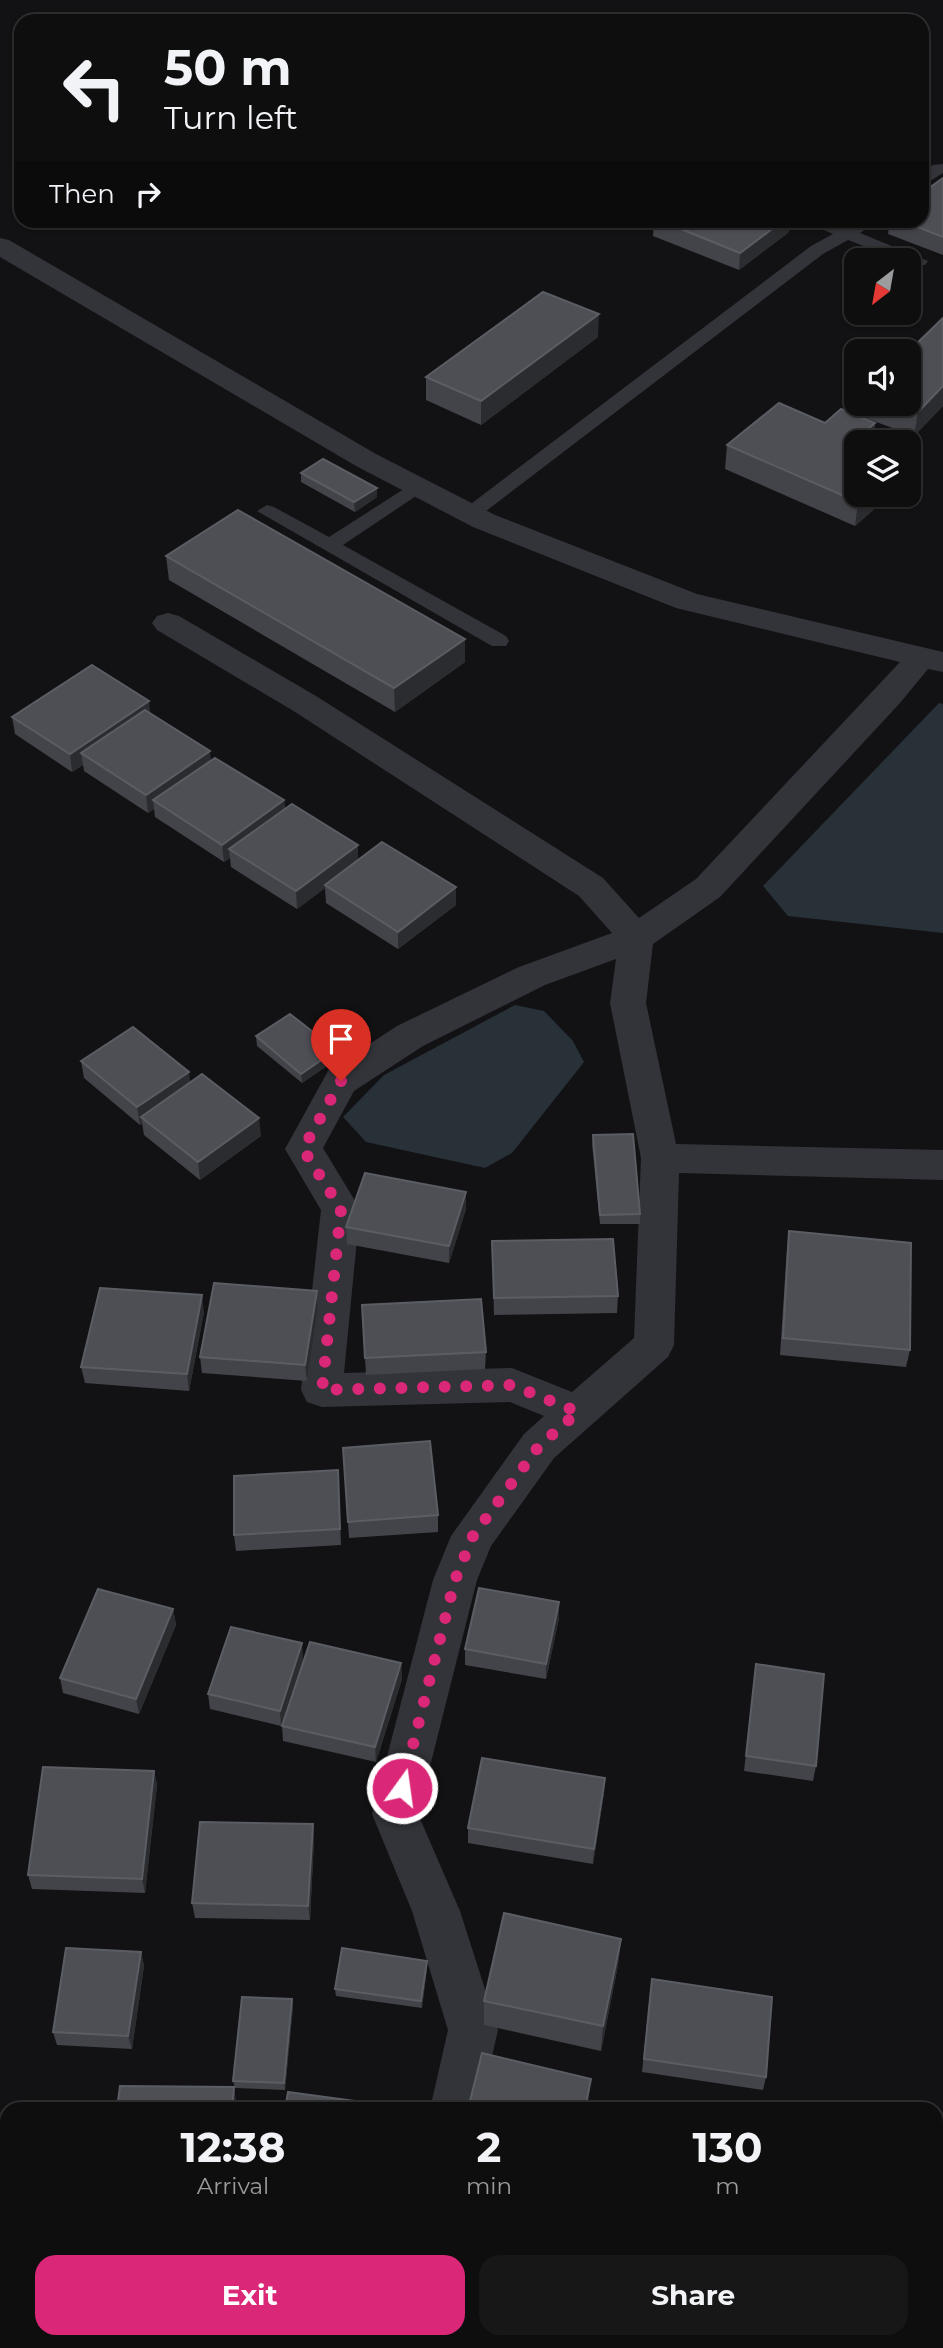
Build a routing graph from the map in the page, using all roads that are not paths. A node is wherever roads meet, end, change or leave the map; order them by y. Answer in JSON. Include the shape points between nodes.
{"nodes":[{"id":1,"x":939,"y":167,"type":"dead end"},
{"id":2,"x":929,"y":175,"type":"edge"},
{"id":3,"x":831,"y":228,"type":"edge"},
{"id":4,"x":857,"y":228,"type":"edge"},
{"id":5,"x":846,"y":234,"type":"junction"},
{"id":6,"x":0,"y":246,"type":"edge"},
{"id":7,"x":884,"y":248,"type":"edge"},
{"id":8,"x":418,"y":486,"type":"junction"},
{"id":9,"x":267,"y":511,"type":"dead end"},
{"id":10,"x":470,"y":514,"type":"junction"},
{"id":11,"x":330,"y":546,"type":"junction"},
{"id":12,"x":168,"y":622,"type":"dead end"},
{"id":13,"x":499,"y":641,"type":"dead end"},
{"id":14,"x":932,"y":659,"type":"edge"},
{"id":15,"x":636,"y":937,"type":"junction"},
{"id":16,"x":660,"y":1158,"type":"junction"},
{"id":17,"x":943,"y":1165,"type":"edge"},
{"id":18,"x":578,"y":1412,"type":"junction"},
{"id":19,"x":456,"y":2102,"type":"edge"}],
"edges":[{"from":1,"to":2,"type":"lane"},
{"from":3,"to":5,"type":"lane"},
{"from":4,"to":5,"type":"lane"},
{"from":5,"to":7,"type":"lane"},
{"from":5,"to":10,"type":"lane","via":[[817,250]]},
{"from":6,"to":8,"type":"street"},
{"from":8,"to":10,"type":"street"},
{"from":8,"to":11,"type":"lane"},
{"from":9,"to":11,"type":"lane"},
{"from":10,"to":14,"type":"street","via":[[687,600]]},
{"from":11,"to":13,"type":"lane"},
{"from":12,"to":15,"type":"street","via":[[304,703],[591,887]]},
{"from":14,"to":15,"type":"street","via":[[889,696],[708,888]]},
{"from":15,"to":16,"type":"street","via":[[628,1003]]},
{"from":15,"to":18,"type":"street","via":[[532,976],[410,1036],[341,1081],[303,1149],[341,1209],[322,1390],[512,1385]]},
{"from":16,"to":17,"type":"street"},
{"from":16,"to":18,"type":"street","via":[[654,1345]]},
{"from":18,"to":19,"type":"street","via":[[539,1446],[473,1536],[455,1580],[396,1814],[436,1911],[473,2029]]}]}
